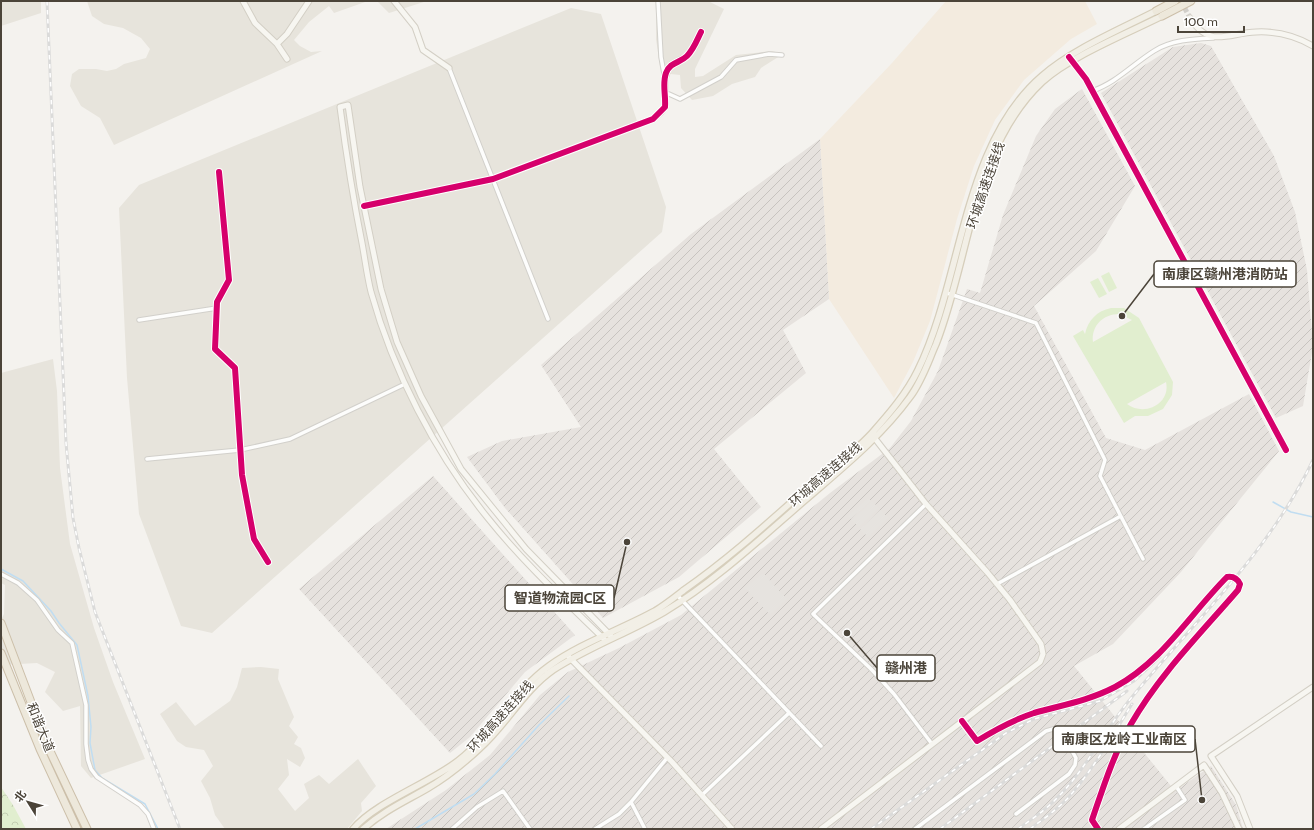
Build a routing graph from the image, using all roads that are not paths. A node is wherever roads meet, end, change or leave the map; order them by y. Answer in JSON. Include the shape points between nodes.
{"nodes":[{"id":1,"x":243,"y":1,"type":"edge"},
{"id":2,"x":308,"y":1,"type":"edge"},
{"id":3,"x":394,"y":1,"type":"edge"},
{"id":4,"x":658,"y":1,"type":"edge"},
{"id":5,"x":1175,"y":1,"type":"edge"},
{"id":6,"x":1191,"y":1,"type":"edge"},
{"id":7,"x":1159,"y":14,"type":"junction"},
{"id":8,"x":1190,"y":18,"type":"tunnel mouth"},
{"id":9,"x":701,"y":32,"type":"dead end"},
{"id":10,"x":1222,"y":38,"type":"junction"},
{"id":11,"x":277,"y":44,"type":"junction"},
{"id":12,"x":1313,"y":46,"type":"edge"},
{"id":13,"x":782,"y":55,"type":"dead end"},
{"id":14,"x":287,"y":58,"type":"dead end"},
{"id":15,"x":1070,"y":59,"type":"junction"},
{"id":16,"x":449,"y":68,"type":"joint"},
{"id":17,"x":665,"y":79,"type":"junction"},
{"id":18,"x":1092,"y":91,"type":"junction"},
{"id":19,"x":664,"y":94,"type":"junction"},
{"id":20,"x":628,"y":128,"type":"joint"},
{"id":21,"x":219,"y":172,"type":"dead end"},
{"id":22,"x":493,"y":179,"type":"junction"},
{"id":23,"x":364,"y":206,"type":"junction"},
{"id":24,"x":947,"y":293,"type":"junction"},
{"id":25,"x":953,"y":296,"type":"junction"},
{"id":26,"x":217,"y":308,"type":"junction"},
{"id":27,"x":548,"y":318,"type":"dead end"},
{"id":28,"x":139,"y":320,"type":"dead end"},
{"id":29,"x":405,"y":384,"type":"junction"},
{"id":30,"x":873,"y":437,"type":"junction"},
{"id":31,"x":240,"y":450,"type":"junction"},
{"id":32,"x":1286,"y":450,"type":"dead end"},
{"id":33,"x":147,"y":459,"type":"dead end"},
{"id":34,"x":926,"y":504,"type":"junction"},
{"id":35,"x":1120,"y":517,"type":"junction"},
{"id":36,"x":1143,"y":559,"type":"dead end"},
{"id":37,"x":268,"y":562,"type":"dead end"},
{"id":38,"x":1,"y":574,"type":"edge"},
{"id":39,"x":997,"y":584,"type":"junction"},
{"id":40,"x":679,"y":598,"type":"junction"},
{"id":41,"x":1,"y":623,"type":"edge"},
{"id":42,"x":611,"y":636,"type":"junction"},
{"id":43,"x":604,"y":639,"type":"junction"},
{"id":44,"x":1,"y":653,"type":"edge"},
{"id":45,"x":567,"y":654,"type":"junction"},
{"id":46,"x":571,"y":659,"type":"junction"},
{"id":47,"x":1313,"y":687,"type":"edge"},
{"id":48,"x":789,"y":713,"type":"junction"},
{"id":49,"x":962,"y":721,"type":"junction"},
{"id":50,"x":932,"y":744,"type":"junction"},
{"id":51,"x":820,"y":746,"type":"dead end"},
{"id":52,"x":667,"y":758,"type":"junction"},
{"id":53,"x":1176,"y":786,"type":"junction"},
{"id":54,"x":702,"y":795,"type":"junction"},
{"id":55,"x":631,"y":802,"type":"junction"},
{"id":56,"x":1016,"y":814,"type":"dead end"},
{"id":57,"x":76,"y":829,"type":"edge"},
{"id":58,"x":87,"y":829,"type":"edge"},
{"id":59,"x":154,"y":829,"type":"edge"},
{"id":60,"x":353,"y":829,"type":"edge"},
{"id":61,"x":363,"y":829,"type":"edge"},
{"id":62,"x":452,"y":829,"type":"edge"},
{"id":63,"x":530,"y":829,"type":"edge"},
{"id":64,"x":595,"y":829,"type":"edge"},
{"id":65,"x":645,"y":829,"type":"edge"},
{"id":66,"x":732,"y":829,"type":"edge"},
{"id":67,"x":821,"y":829,"type":"edge"},
{"id":68,"x":915,"y":829,"type":"edge"},
{"id":69,"x":1098,"y":829,"type":"edge"},
{"id":70,"x":1119,"y":829,"type":"edge"},
{"id":71,"x":1144,"y":829,"type":"edge"},
{"id":72,"x":1239,"y":829,"type":"edge"},
{"id":73,"x":1250,"y":829,"type":"edge"}],
"edges":[{"from":1,"to":11,"type":"street","via":[[255,23]]},
{"from":2,"to":11,"type":"street","via":[[287,34]]},
{"from":3,"to":16,"type":"street","via":[[415,27],[423,50]]},
{"from":4,"to":17,"type":"street","via":[[661,57]]},
{"from":5,"to":7,"type":"highway"},
{"from":6,"to":7,"type":"highway"},
{"from":7,"to":15,"type":"main road","name":"环城高速连接线"},
{"from":8,"to":10,"type":"street","via":[[1205,34]]},
{"from":9,"to":17,"type":"street","via":[[695,46],[687,56],[672,64]]},
{"from":10,"to":12,"type":"street","via":[[1257,32],[1276,33],[1297,38]]},
{"from":10,"to":18,"type":"street","via":[[1190,40],[1163,46],[1114,80]]},
{"from":11,"to":14,"type":"street"},
{"from":13,"to":19,"type":"street","via":[[769,54],[736,60],[721,77],[680,99]]},
{"from":15,"to":18,"type":"street"},
{"from":15,"to":24,"type":"main road","name":"环城高速连接线","via":[[1040,77],[1006,117],[997,133],[984,163]]},
{"from":15,"to":25,"type":"main road","name":"环城高速连接线","via":[[1027,98],[1010,120],[999,141],[968,234]]},
{"from":16,"to":22,"type":"street"},
{"from":17,"to":19,"type":"street"},
{"from":18,"to":32,"type":"street"},
{"from":19,"to":20,"type":"street","via":[[664,107],[658,115]]},
{"from":20,"to":22,"type":"street"},
{"from":21,"to":26,"type":"street","via":[[229,280],[217,302]]},
{"from":22,"to":23,"type":"street"},
{"from":22,"to":27,"type":"street"},
{"from":23,"to":29,"type":"street","via":[[348,105],[340,107],[353,199],[371,291],[388,344]]},
{"from":23,"to":42,"type":"street","via":[[396,342],[421,396],[461,469],[526,549]]},
{"from":24,"to":25,"type":"street"},
{"from":24,"to":30,"type":"main road","name":"环城高速连接线","via":[[918,371]]},
{"from":25,"to":30,"type":"main road","name":"环城高速连接线","via":[[924,374],[911,396]]},
{"from":25,"to":35,"type":"street","via":[[1036,323],[1105,460],[1100,476]]},
{"from":26,"to":28,"type":"street"},
{"from":26,"to":31,"type":"street","via":[[215,349],[235,368]]},
{"from":29,"to":31,"type":"street","via":[[290,439]]},
{"from":29,"to":43,"type":"street","via":[[451,468],[487,517]]},
{"from":30,"to":34,"type":"street"},
{"from":30,"to":40,"type":"main road","name":"环城高速连接线"},
{"from":31,"to":33,"type":"street"},
{"from":31,"to":37,"type":"street","via":[[242,476],[254,539]]},
{"from":34,"to":39,"type":"street"},
{"from":34,"to":50,"type":"street","via":[[813,614],[876,674]]},
{"from":35,"to":36,"type":"street"},
{"from":35,"to":39,"type":"street"},
{"from":38,"to":59,"type":"street","via":[[18,583],[37,600],[58,630],[72,643],[86,705],[86,744],[91,769],[97,777],[140,805],[148,814]]},
{"from":39,"to":49,"type":"street","via":[[1041,644],[1043,654],[1040,662]]},
{"from":40,"to":42,"type":"main road","name":"环城高速连接线"},
{"from":40,"to":48,"type":"street"},
{"from":41,"to":58,"type":"highway","name":"和谐大道","via":[[48,747]]},
{"from":42,"to":43,"type":"main road","name":"环城高速连接线"},
{"from":43,"to":45,"type":"main road","name":"环城高速连接线"},
{"from":43,"to":46,"type":"main road","name":"环城高速连接线"},
{"from":44,"to":57,"type":"highway","name":"和谐大道"},
{"from":45,"to":46,"type":"street"},
{"from":45,"to":60,"type":"main road","name":"环城高速连接线","via":[[547,667],[526,686],[480,742],[458,761],[381,807],[358,822]]},
{"from":46,"to":52,"type":"street"},
{"from":46,"to":61,"type":"main road","name":"环城高速连接线","via":[[529,691],[483,746],[461,764],[429,787],[383,812]]},
{"from":47,"to":73,"type":"street","via":[[1211,756],[1237,796]]},
{"from":48,"to":51,"type":"street"},
{"from":48,"to":54,"type":"street"},
{"from":49,"to":50,"type":"street"},
{"from":49,"to":69,"type":"street","via":[[976,741],[1017,719],[1084,701],[1116,686],[1152,660],[1227,577],[1232,576],[1238,580],[1238,590],[1150,695],[1131,723],[1092,820]]},
{"from":50,"to":67,"type":"street"},
{"from":52,"to":54,"type":"street"},
{"from":52,"to":55,"type":"street"},
{"from":53,"to":70,"type":"street"},
{"from":53,"to":71,"type":"street","via":[[1185,800]]},
{"from":53,"to":72,"type":"street","via":[[1204,765],[1222,793]]},
{"from":54,"to":66,"type":"street"},
{"from":55,"to":64,"type":"street","via":[[619,814]]},
{"from":55,"to":65,"type":"street"},
{"from":56,"to":68,"type":"street","via":[[1069,774],[1076,765],[1076,758],[1059,732],[1053,729],[1046,731]]},
{"from":62,"to":63,"type":"street","via":[[477,807],[503,791]]}]}
